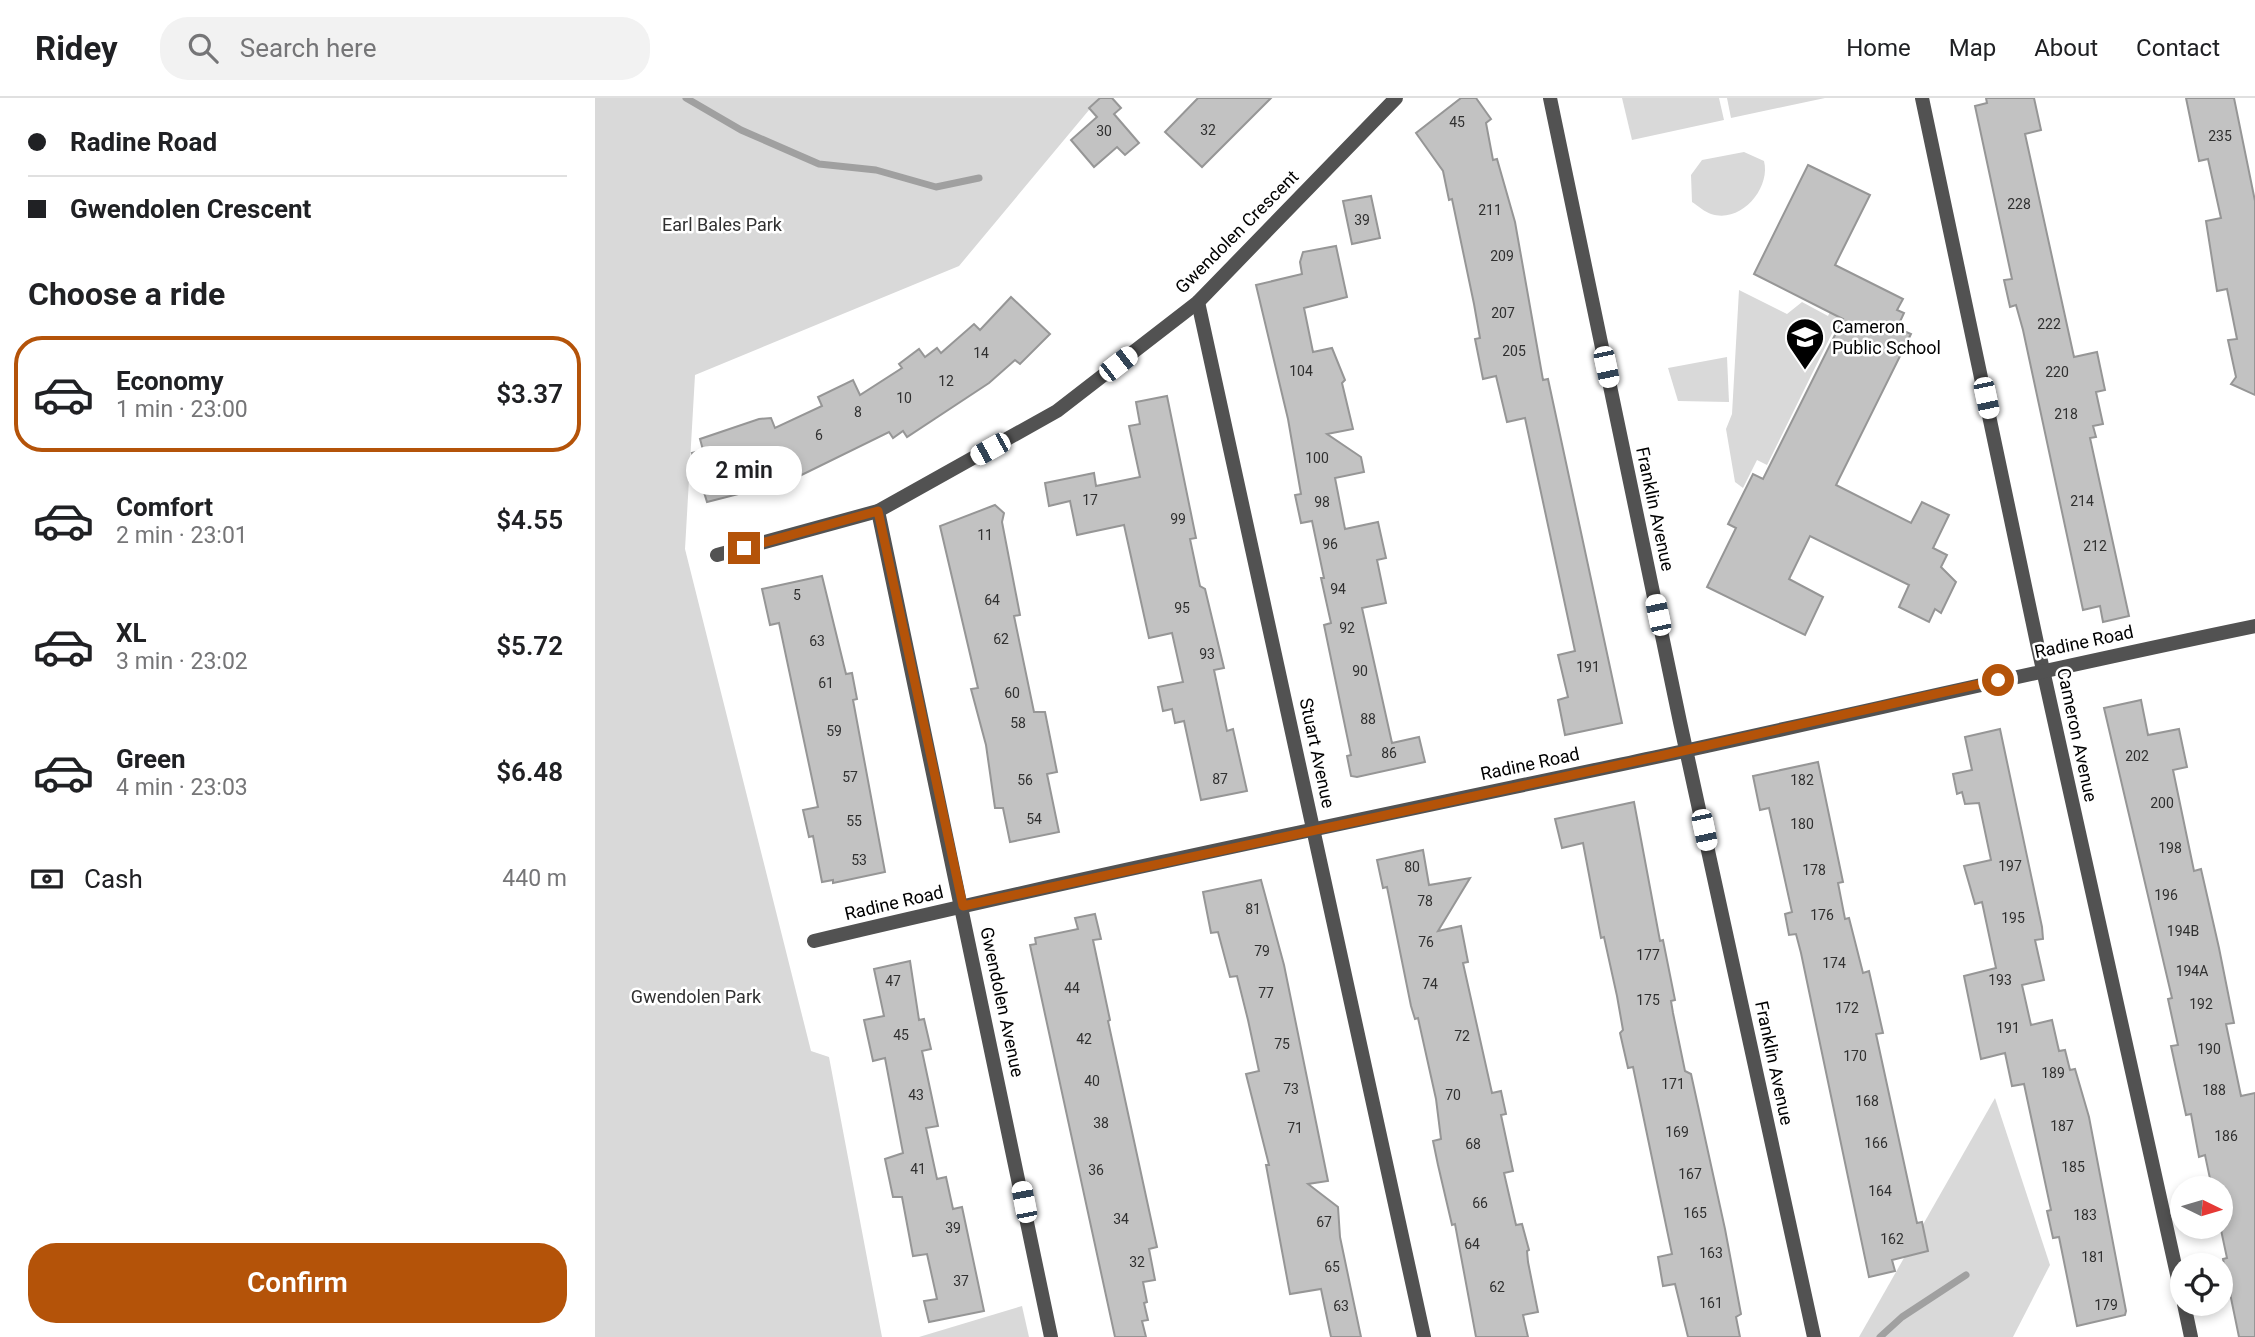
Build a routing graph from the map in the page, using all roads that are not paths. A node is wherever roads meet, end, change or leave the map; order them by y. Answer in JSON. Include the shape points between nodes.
{"nodes":[{"id":1,"x":1396,"y":98,"type":"edge"},
{"id":2,"x":1550,"y":98,"type":"edge"},
{"id":3,"x":1922,"y":98,"type":"edge"},
{"id":4,"x":1198,"y":302,"type":"junction"},
{"id":5,"x":878,"y":511,"type":"junction"},
{"id":6,"x":717,"y":555,"type":"dead end"},
{"id":7,"x":2255,"y":626,"type":"edge"},
{"id":8,"x":2043,"y":670,"type":"junction"},
{"id":9,"x":1686,"y":750,"type":"junction"},
{"id":10,"x":1314,"y":829,"type":"junction"},
{"id":11,"x":963,"y":906,"type":"junction"},
{"id":12,"x":814,"y":941,"type":"dead end"},
{"id":13,"x":2172,"y":1253,"type":"edge"},
{"id":14,"x":2187,"y":1316,"type":"edge"},
{"id":15,"x":1051,"y":1337,"type":"edge"},
{"id":16,"x":1424,"y":1337,"type":"edge"},
{"id":17,"x":1814,"y":1337,"type":"edge"},
{"id":18,"x":2191,"y":1337,"type":"edge"}],
"edges":[{"from":1,"to":4,"type":"street","name":"Gwendolen Crescent"},
{"from":2,"to":9,"type":"street","name":"Franklin Avenue"},
{"from":3,"to":8,"type":"street","name":"Cameron Avenue"},
{"from":4,"to":5,"type":"street","name":"Gwendolen Crescent","via":[[1057,411]]},
{"from":4,"to":10,"type":"street","name":"Stuart Avenue"},
{"from":5,"to":6,"type":"street","name":"Gwendolen Crescent"},
{"from":5,"to":11,"type":"street","name":"Gwendolen Avenue"},
{"from":7,"to":8,"type":"street","name":"Radine Road"},
{"from":8,"to":9,"type":"street","name":"Radine Road"},
{"from":8,"to":13,"type":"street","name":"Cameron Avenue"},
{"from":9,"to":10,"type":"street","name":"Radine Road"},
{"from":9,"to":17,"type":"street","name":"Franklin Avenue"},
{"from":10,"to":11,"type":"street","name":"Radine Road"},
{"from":10,"to":16,"type":"street","name":"Stuart Avenue"},
{"from":11,"to":12,"type":"street","name":"Radine Road"},
{"from":11,"to":15,"type":"street","name":"Gwendolen Avenue"},
{"from":14,"to":18,"type":"street"}]}
